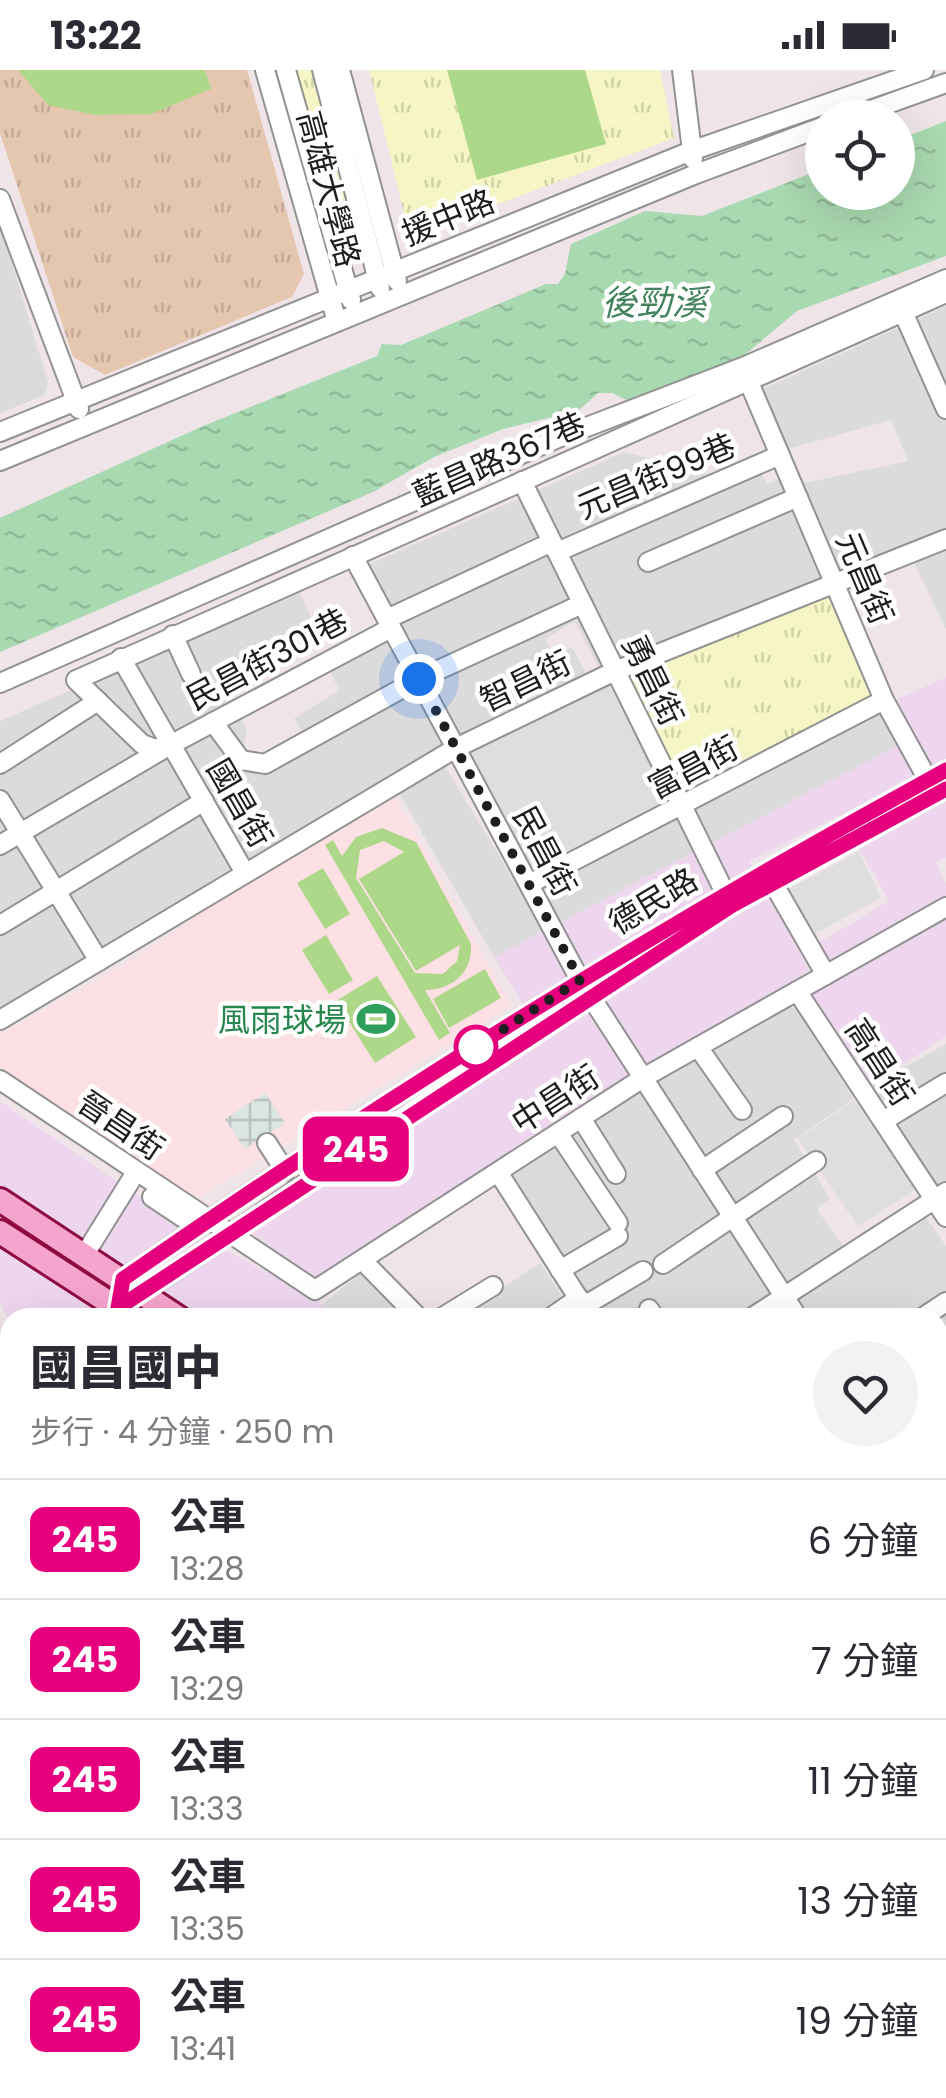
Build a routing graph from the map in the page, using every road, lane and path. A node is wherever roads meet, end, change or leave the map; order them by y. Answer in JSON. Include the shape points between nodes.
{"nodes":[{"id":1,"x":265,"y":70,"type":"edge"},
{"id":2,"x":286,"y":70,"type":"edge"},
{"id":3,"x":322,"y":70,"type":"edge"},
{"id":4,"x":340,"y":70,"type":"edge"},
{"id":5,"x":682,"y":70,"type":"edge"},
{"id":6,"x":924,"y":70,"type":"edge"},
{"id":7,"x":880,"y":77,"type":"edge"},
{"id":8,"x":946,"y":83,"type":"edge"},
{"id":9,"x":898,"y":100,"type":"edge"},
{"id":10,"x":805,"y":133,"type":"edge"},
{"id":11,"x":691,"y":151,"type":"junction"},
{"id":12,"x":696,"y":174,"type":"junction"},
{"id":13,"x":0,"y":198,"type":"edge"},
{"id":14,"x":385,"y":275,"type":"junction"},
{"id":15,"x":946,"y":279,"type":"edge"},
{"id":16,"x":348,"y":290,"type":"junction"},
{"id":17,"x":946,"y":293,"type":"edge"},
{"id":18,"x":328,"y":298,"type":"junction"},
{"id":19,"x":394,"y":299,"type":"junction"},
{"id":20,"x":904,"y":312,"type":"junction"},
{"id":21,"x":356,"y":315,"type":"junction"},
{"id":22,"x":337,"y":322,"type":"junction"},
{"id":23,"x":748,"y":380,"type":"junction"},
{"id":24,"x":76,"y":401,"type":"junction"},
{"id":25,"x":946,"y":409,"type":"edge"},
{"id":26,"x":86,"y":425,"type":"junction"},
{"id":27,"x":0,"y":432,"type":"edge"},
{"id":28,"x":780,"y":455,"type":"junction"},
{"id":29,"x":0,"y":461,"type":"edge"},
{"id":30,"x":522,"y":481,"type":"junction"},
{"id":31,"x":798,"y":496,"type":"junction"},
{"id":32,"x":946,"y":539,"type":"edge"},
{"id":33,"x":554,"y":547,"type":"junction"},
{"id":34,"x":353,"y":556,"type":"junction"},
{"id":35,"x":648,"y":562,"type":"dead end"},
{"id":36,"x":836,"y":584,"type":"junction"},
{"id":37,"x":582,"y":604,"type":"junction"},
{"id":38,"x":389,"y":624,"type":"junction"},
{"id":39,"x":173,"y":636,"type":"junction"},
{"id":40,"x":121,"y":658,"type":"junction"},
{"id":41,"x":615,"y":671,"type":"junction"},
{"id":42,"x":190,"y":674,"type":"dead end"},
{"id":43,"x":419,"y":679,"type":"junction"},
{"id":44,"x":0,"y":683,"type":"edge"},
{"id":45,"x":884,"y":700,"type":"junction"},
{"id":46,"x":98,"y":701,"type":"junction"},
{"id":47,"x":213,"y":722,"type":"junction"},
{"id":48,"x":172,"y":744,"type":"junction"},
{"id":49,"x":456,"y":748,"type":"junction"},
{"id":50,"x":0,"y":764,"type":"edge"},
{"id":51,"x":946,"y":770,"type":"edge"},
{"id":52,"x":937,"y":788,"type":"edge"},
{"id":53,"x":204,"y":800,"type":"junction"},
{"id":54,"x":1,"y":803,"type":"edge"},
{"id":55,"x":682,"y":808,"type":"junction"},
{"id":56,"x":20,"y":833,"type":"junction"},
{"id":57,"x":0,"y":845,"type":"edge"},
{"id":58,"x":245,"y":873,"type":"junction"},
{"id":59,"x":769,"y":877,"type":"junction"},
{"id":60,"x":529,"y":884,"type":"junction"},
{"id":61,"x":57,"y":892,"type":"junction"},
{"id":62,"x":728,"y":899,"type":"junction"},
{"id":63,"x":946,"y":908,"type":"edge"},
{"id":64,"x":0,"y":925,"type":"edge"},
{"id":65,"x":99,"y":960,"type":"junction"},
{"id":66,"x":826,"y":975,"type":"junction"},
{"id":67,"x":585,"y":988,"type":"junction"},
{"id":68,"x":797,"y":991,"type":"junction"},
{"id":69,"x":0,"y":1020,"type":"edge"},
{"id":70,"x":698,"y":1046,"type":"junction"},
{"id":71,"x":644,"y":1078,"type":"junction"},
{"id":72,"x":0,"y":1080,"type":"edge"},
{"id":73,"x":946,"y":1083,"type":"edge"},
{"id":74,"x":742,"y":1110,"type":"dead end"},
{"id":75,"x":783,"y":1116,"type":"dead end"},
{"id":76,"x":580,"y":1118,"type":"junction"},
{"id":77,"x":883,"y":1121,"type":"junction"},
{"id":78,"x":558,"y":1133,"type":"junction"},
{"id":79,"x":267,"y":1143,"type":"dead end"},
{"id":80,"x":816,"y":1161,"type":"dead end"},
{"id":81,"x":702,"y":1170,"type":"junction"},
{"id":82,"x":284,"y":1171,"type":"junction"},
{"id":83,"x":498,"y":1172,"type":"junction"},
{"id":84,"x":616,"y":1174,"type":"dead end"},
{"id":85,"x":133,"y":1177,"type":"junction"},
{"id":86,"x":940,"y":1196,"type":"edge"},
{"id":87,"x":0,"y":1200,"type":"edge"},
{"id":88,"x":733,"y":1216,"type":"junction"},
{"id":89,"x":946,"y":1217,"type":"edge"},
{"id":90,"x":202,"y":1224,"type":"junction"},
{"id":91,"x":0,"y":1232,"type":"edge"},
{"id":92,"x":228,"y":1234,"type":"junction"},
{"id":93,"x":85,"y":1254,"type":"junction"},
{"id":94,"x":362,"y":1260,"type":"junction"},
{"id":95,"x":663,"y":1264,"type":"dead end"},
{"id":96,"x":560,"y":1270,"type":"junction"},
{"id":97,"x":643,"y":1271,"type":"dead end"},
{"id":98,"x":123,"y":1279,"type":"junction"},
{"id":99,"x":493,"y":1286,"type":"dead end"},
{"id":100,"x":144,"y":1295,"type":"junction"},
{"id":101,"x":784,"y":1296,"type":"junction"},
{"id":102,"x":585,"y":1307,"type":"edge"},
{"id":103,"x":109,"y":1308,"type":"edge"},
{"id":104,"x":119,"y":1308,"type":"edge"},
{"id":105,"x":126,"y":1308,"type":"edge"},
{"id":106,"x":163,"y":1308,"type":"edge"},
{"id":107,"x":409,"y":1308,"type":"edge"},
{"id":108,"x":457,"y":1308,"type":"edge"},
{"id":109,"x":765,"y":1308,"type":"edge"},
{"id":110,"x":792,"y":1308,"type":"edge"}],
"edges":[{"from":1,"to":18,"type":"street","name":"高雄大學路"},
{"from":2,"to":16,"type":"street","name":"高雄大學路"},
{"from":3,"to":14,"type":"street","name":"高雄大學路"},
{"from":4,"to":14,"type":"street","name":"高雄大學路"},
{"from":5,"to":11,"type":"street"},
{"from":6,"to":7,"type":"street","name":"援中路"},
{"from":7,"to":11,"type":"street","name":"援中路"},
{"from":8,"to":9,"type":"street"},
{"from":10,"to":12,"type":"street","name":"援中路"},
{"from":11,"to":12,"type":"street"},
{"from":11,"to":14,"type":"street","name":"援中路"},
{"from":12,"to":19,"type":"street","name":"援中路"},
{"from":13,"to":24,"type":"street"},
{"from":14,"to":16,"type":"street","name":"援中路"},
{"from":14,"to":19,"type":"street","name":"高雄大學路"},
{"from":15,"to":44,"type":"street","via":[[558,438]]},
{"from":16,"to":18,"type":"street","name":"援中路"},
{"from":16,"to":21,"type":"street","name":"高雄大學路"},
{"from":17,"to":20,"type":"street","name":"藍昌路367巷"},
{"from":18,"to":22,"type":"street","name":"高雄大學路"},
{"from":18,"to":24,"type":"street","name":"援中路"},
{"from":19,"to":21,"type":"street","name":"援中路"},
{"from":20,"to":23,"type":"street","name":"藍昌路367巷"},
{"from":20,"to":25,"type":"street"},
{"from":21,"to":22,"type":"street","name":"援中路"},
{"from":22,"to":26,"type":"street","name":"援中路"},
{"from":23,"to":28,"type":"street","name":"元昌街"},
{"from":23,"to":30,"type":"street","name":"藍昌路367巷"},
{"from":24,"to":26,"type":"street"},
{"from":24,"to":27,"type":"street","name":"援中路"},
{"from":26,"to":29,"type":"street","name":"援中路"},
{"from":28,"to":31,"type":"street","name":"元昌街"},
{"from":28,"to":33,"type":"street","name":"元昌街99巷"},
{"from":30,"to":33,"type":"street","name":"勇昌街"},
{"from":30,"to":34,"type":"street","name":"藍昌路367巷"},
{"from":31,"to":35,"type":"street"},
{"from":31,"to":36,"type":"street","name":"元昌街"},
{"from":32,"to":36,"type":"street","name":"智昌街"},
{"from":33,"to":37,"type":"street","name":"勇昌街"},
{"from":33,"to":38,"type":"street","name":"元昌街99巷"},
{"from":34,"to":38,"type":"street","name":"民昌街"},
{"from":34,"to":39,"type":"street","name":"藍昌路367巷"},
{"from":36,"to":41,"type":"street","name":"智昌街"},
{"from":36,"to":45,"type":"street","name":"元昌街"},
{"from":37,"to":41,"type":"street","name":"勇昌街"},
{"from":37,"to":43,"type":"street"},
{"from":38,"to":43,"type":"street","name":"民昌街"},
{"from":38,"to":47,"type":"street","name":"民昌街301巷"},
{"from":39,"to":40,"type":"street","name":"藍昌路367巷"},
{"from":39,"to":42,"type":"street"},
{"from":40,"to":46,"type":"street","name":"藍昌路367巷","via":[[76,680]]},
{"from":40,"to":48,"type":"street","name":"國昌街"},
{"from":41,"to":49,"type":"street","name":"智昌街"},
{"from":41,"to":55,"type":"street","name":"勇昌街"},
{"from":43,"to":47,"type":"street","via":[[265,764],[241,760]]},
{"from":43,"to":49,"type":"street","name":"民昌街"},
{"from":45,"to":52,"type":"street","name":"元昌街"},
{"from":45,"to":55,"type":"street","name":"富昌街"},
{"from":46,"to":48,"type":"street","via":[[142,744]]},
{"from":46,"to":50,"type":"street"},
{"from":47,"to":48,"type":"street","name":"民昌街301巷"},
{"from":48,"to":53,"type":"street","name":"國昌街"},
{"from":48,"to":56,"type":"street","name":"民昌街301巷"},
{"from":49,"to":58,"type":"street","name":"智昌街"},
{"from":49,"to":60,"type":"street","name":"民昌街"},
{"from":51,"to":52,"type":"street","name":"德民路"},
{"from":52,"to":59,"type":"street","name":"德民路"},
{"from":53,"to":58,"type":"street","name":"國昌街"},
{"from":53,"to":61,"type":"street"},
{"from":54,"to":56,"type":"street"},
{"from":55,"to":60,"type":"street","name":"富昌街"},
{"from":55,"to":62,"type":"street","name":"勇昌街"},
{"from":56,"to":57,"type":"street","name":"民昌街301巷"},
{"from":56,"to":61,"type":"street"},
{"from":58,"to":65,"type":"street","name":"智昌街"},
{"from":59,"to":62,"type":"street","name":"德民路"},
{"from":59,"to":66,"type":"street"},
{"from":60,"to":67,"type":"street","name":"民昌街"},
{"from":61,"to":64,"type":"street"},
{"from":61,"to":65,"type":"street"},
{"from":62,"to":67,"type":"street","name":"德民路"},
{"from":63,"to":66,"type":"street","name":"中昌街"},
{"from":65,"to":69,"type":"street","name":"智昌街"},
{"from":66,"to":68,"type":"street","name":"中昌街"},
{"from":67,"to":71,"type":"street","name":"民昌街"},
{"from":67,"to":82,"type":"street","name":"德民路"},
{"from":67,"to":92,"type":"street","name":"德民路"},
{"from":68,"to":70,"type":"street","name":"中昌街"},
{"from":68,"to":77,"type":"street","name":"高昌街"},
{"from":70,"to":71,"type":"street","name":"中昌街"},
{"from":70,"to":74,"type":"street"},
{"from":71,"to":76,"type":"street","name":"中昌街"},
{"from":71,"to":81,"type":"street","name":"民昌街"},
{"from":72,"to":85,"type":"street","name":"晉昌街"},
{"from":73,"to":77,"type":"street"},
{"from":75,"to":81,"type":"street"},
{"from":76,"to":78,"type":"street","name":"中昌街"},
{"from":76,"to":84,"type":"street"},
{"from":77,"to":86,"type":"street","name":"高昌街"},
{"from":78,"to":83,"type":"street","name":"中昌街"},
{"from":78,"to":96,"type":"street","via":[[618,1229]]},
{"from":79,"to":82,"type":"street"},
{"from":80,"to":88,"type":"street"},
{"from":81,"to":88,"type":"street","name":"民昌街"},
{"from":82,"to":90,"type":"street","name":"德民路"},
{"from":83,"to":94,"type":"street","name":"中昌街"},
{"from":83,"to":96,"type":"street"},
{"from":85,"to":90,"type":"street","name":"晉昌街"},
{"from":85,"to":93,"type":"street"},
{"from":86,"to":89,"type":"street","name":"高昌街"},
{"from":86,"to":101,"type":"street"},
{"from":87,"to":93,"type":"main road"},
{"from":88,"to":95,"type":"street"},
{"from":88,"to":101,"type":"street","name":"民昌街"},
{"from":90,"to":92,"type":"street","name":"中昌街"},
{"from":90,"to":98,"type":"street","name":"德民路"},
{"from":91,"to":103,"type":"main road"},
{"from":92,"to":94,"type":"street","name":"中昌街","via":[[315,1290]]},
{"from":92,"to":100,"type":"street","name":"德民路"},
{"from":93,"to":98,"type":"main road"},
{"from":94,"to":107,"type":"street"},
{"from":96,"to":102,"type":"street"},
{"from":97,"to":102,"type":"street"},
{"from":98,"to":100,"type":"main road"},
{"from":98,"to":104,"type":"street"},
{"from":99,"to":108,"type":"street"},
{"from":100,"to":105,"type":"street","name":"德民路"},
{"from":100,"to":106,"type":"main road"},
{"from":101,"to":109,"type":"street"},
{"from":101,"to":110,"type":"street","name":"民昌街"}]}
